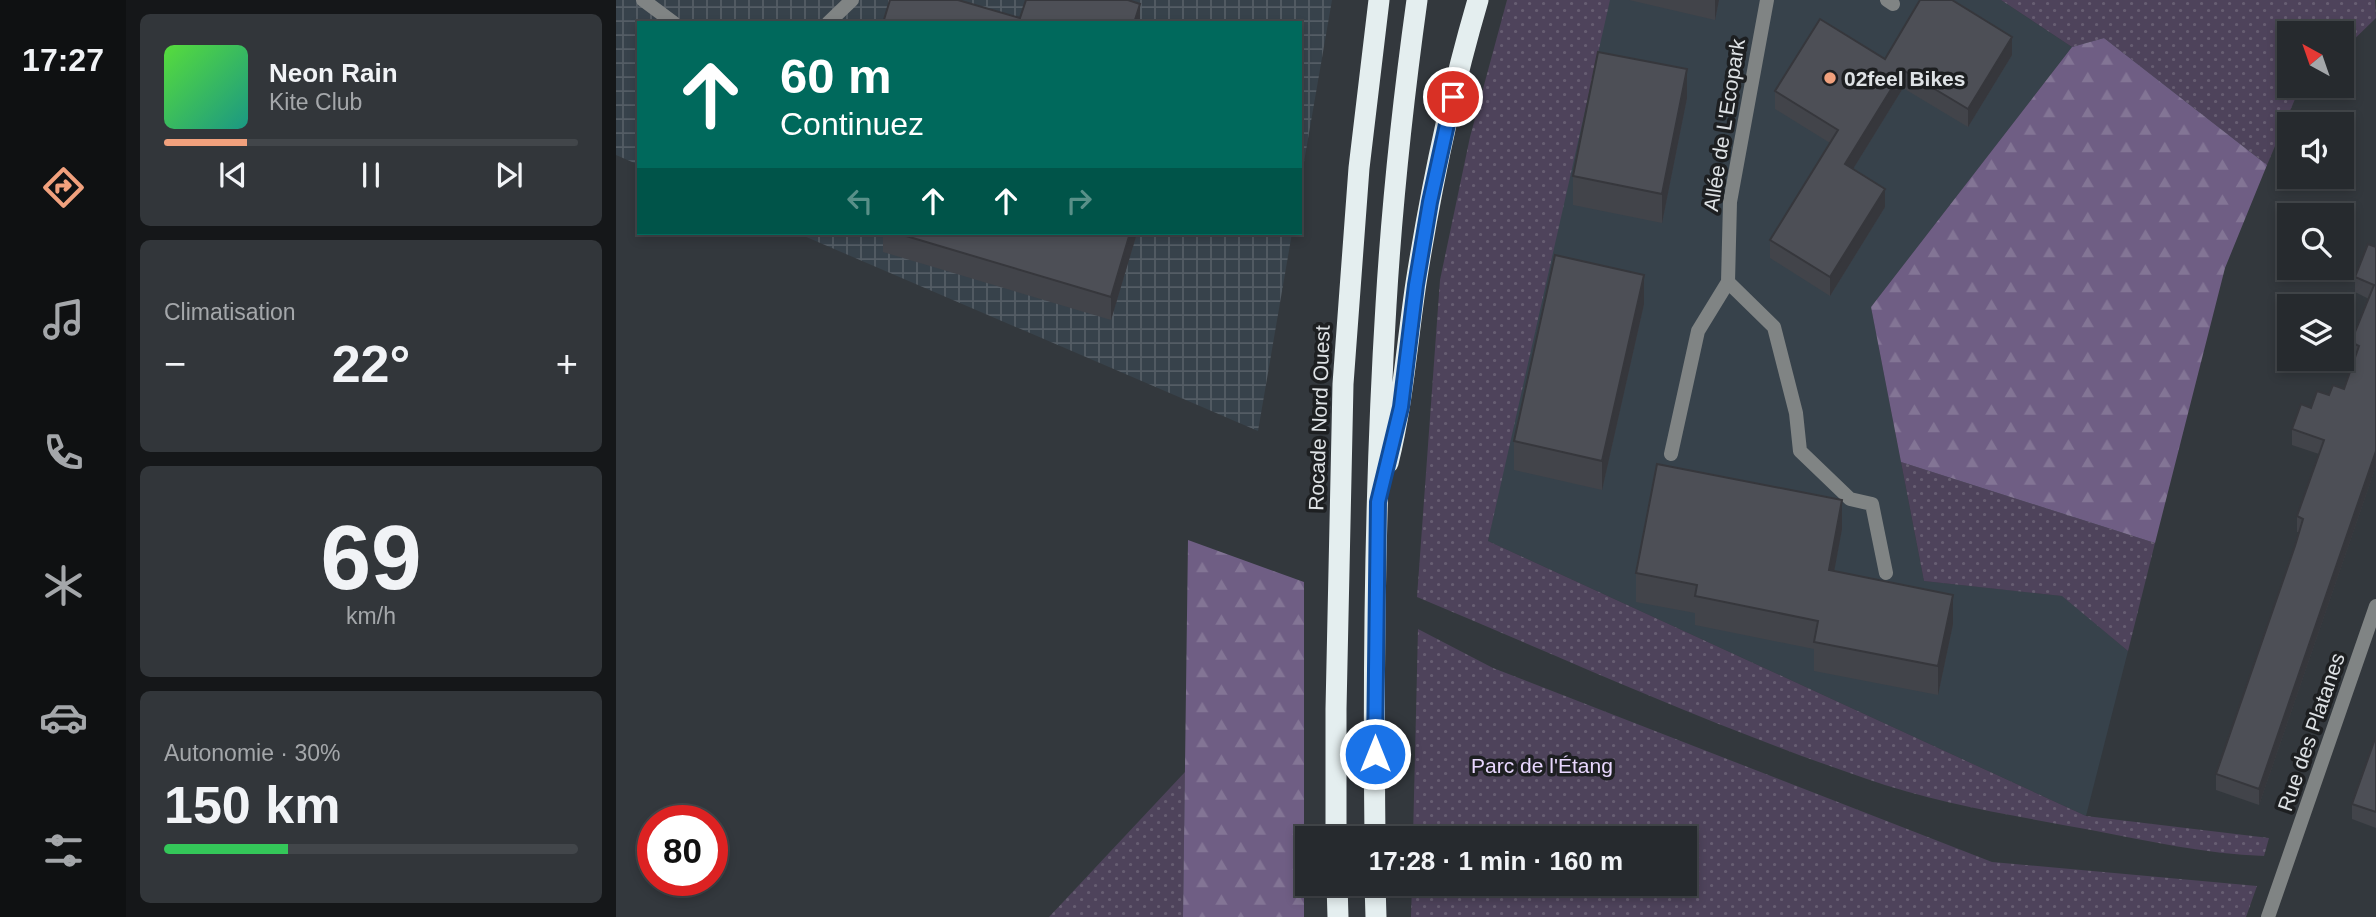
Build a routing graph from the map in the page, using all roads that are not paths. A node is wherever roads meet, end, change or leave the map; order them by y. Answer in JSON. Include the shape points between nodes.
{"nodes":[{"id":1,"x":643,"y":0,"type":"edge"},
{"id":2,"x":852,"y":0,"type":"edge"},
{"id":3,"x":1379,"y":0,"type":"edge"},
{"id":4,"x":1417,"y":0,"type":"edge"},
{"id":5,"x":1478,"y":0,"type":"edge"},
{"id":6,"x":1767,"y":0,"type":"edge"},
{"id":7,"x":671,"y":21,"type":"edge"},
{"id":8,"x":830,"y":21,"type":"edge"},
{"id":9,"x":1728,"y":282,"type":"junction"},
{"id":10,"x":1671,"y":454,"type":"dead end"},
{"id":11,"x":1378,"y":502,"type":"junction"},
{"id":12,"x":1886,"y":573,"type":"dead end"},
{"id":13,"x":2376,"y":606,"type":"edge"},
{"id":14,"x":1336,"y":826,"type":"edge"},
{"id":15,"x":1375,"y":826,"type":"edge"},
{"id":16,"x":1337,"y":896,"type":"edge"},
{"id":17,"x":1375,"y":896,"type":"edge"},
{"id":18,"x":1338,"y":917,"type":"edge"},
{"id":19,"x":1376,"y":917,"type":"edge"},
{"id":20,"x":2268,"y":917,"type":"edge"}],
"edges":[{"from":1,"to":7,"type":"street"},
{"from":2,"to":8,"type":"street"},
{"from":3,"to":14,"type":"highway","name":"Rocade Nord Ouest","via":[[1354,222],[1343,384]]},
{"from":4,"to":11,"type":"highway","via":[[1390,248]]},
{"from":5,"to":11,"type":"highway","via":[[1430,202],[1401,407]]},
{"from":6,"to":9,"type":"street","name":"Allée de L'Ecopark","via":[[1730,202]]},
{"from":9,"to":10,"type":"street","via":[[1698,331]]},
{"from":9,"to":12,"type":"street","via":[[1774,327],[1796,413],[1800,451],[1850,499],[1872,504]]},
{"from":11,"to":15,"type":"highway"},
{"from":13,"to":20,"type":"street","name":"Rue des Platanes"},
{"from":16,"to":18,"type":"highway"},
{"from":17,"to":19,"type":"highway"}]}
